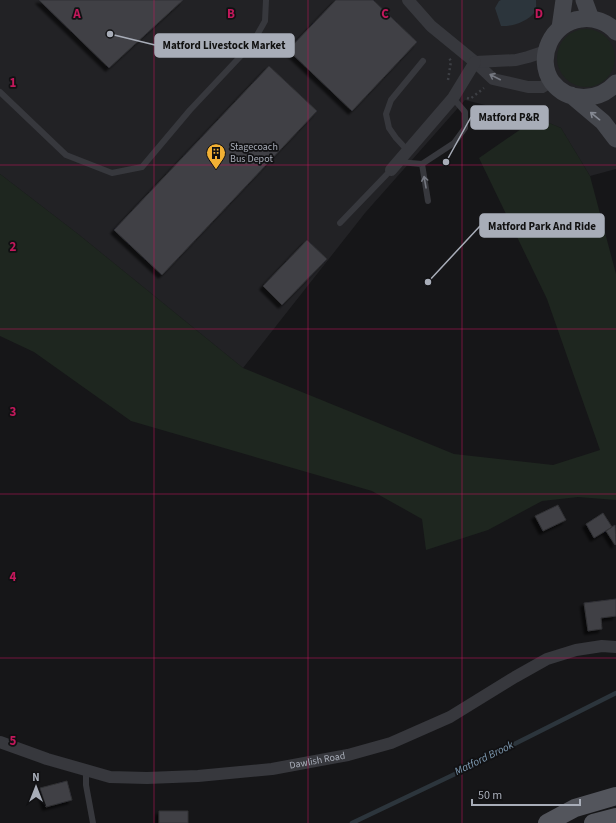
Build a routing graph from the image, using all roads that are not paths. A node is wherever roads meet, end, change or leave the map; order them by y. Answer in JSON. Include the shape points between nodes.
{"nodes":[{"id":1,"x":266,"y":0,"type":"edge"},
{"id":2,"x":408,"y":0,"type":"edge"},
{"id":3,"x":564,"y":0,"type":"edge"},
{"id":4,"x":584,"y":0,"type":"edge"},
{"id":5,"x":591,"y":19,"type":"junction"},
{"id":6,"x":560,"y":28,"type":"junction"},
{"id":7,"x":616,"y":31,"type":"edge"},
{"id":8,"x":546,"y":51,"type":"junction"},
{"id":9,"x":423,"y":62,"type":"dead end"},
{"id":10,"x":475,"y":62,"type":"junction"},
{"id":11,"x":552,"y":82,"type":"junction"},
{"id":12,"x":616,"y":83,"type":"edge"},
{"id":13,"x":0,"y":92,"type":"edge"},
{"id":14,"x":571,"y":95,"type":"junction"},
{"id":15,"x":453,"y":98,"type":"junction"},
{"id":16,"x":616,"y":139,"type":"edge"},
{"id":17,"x":408,"y":151,"type":"junction"},
{"id":18,"x":422,"y":164,"type":"junction"},
{"id":19,"x":395,"y":166,"type":"junction"},
{"id":20,"x":428,"y":201,"type":"dead end"},
{"id":21,"x":340,"y":223,"type":"dead end"},
{"id":22,"x":616,"y":647,"type":"edge"},
{"id":23,"x":0,"y":742,"type":"edge"},
{"id":24,"x":86,"y":770,"type":"junction"},
{"id":25,"x":616,"y":796,"type":"edge"},
{"id":26,"x":616,"y":817,"type":"edge"},
{"id":27,"x":92,"y":823,"type":"edge"},
{"id":28,"x":548,"y":823,"type":"edge"},
{"id":29,"x":593,"y":823,"type":"edge"}],
"edges":[{"from":1,"to":13,"type":"lane","via":[[265,21],[252,44],[190,110],[142,167],[112,173],[66,155]]},
{"from":2,"to":10,"type":"street","via":[[431,26]]},
{"from":3,"to":6,"type":"main road"},
{"from":4,"to":5,"type":"main road"},
{"from":5,"to":6,"type":"main road","via":[[573,21]]},
{"from":5,"to":7,"type":"main road","via":[[602,22]]},
{"from":6,"to":8,"type":"main road","via":[[553,35]]},
{"from":8,"to":10,"type":"street","via":[[516,60]]},
{"from":8,"to":11,"type":"main road","via":[[546,64]]},
{"from":9,"to":17,"type":"lane","via":[[391,100],[386,114],[389,128]]},
{"from":11,"to":10,"type":"street","one_way":true,"via":[[542,86],[518,85],[493,79]]},
{"from":10,"to":15,"type":"street"},
{"from":11,"to":14,"type":"main road"},
{"from":12,"to":14,"type":"main road","via":[[602,95],[592,98]]},
{"from":16,"to":14,"type":"main road","one_way":true,"via":[[603,122]]},
{"from":15,"to":17,"type":"street"},
{"from":15,"to":18,"type":"lane","via":[[465,112],[465,128],[454,143]]},
{"from":17,"to":19,"type":"street"},
{"from":18,"to":19,"type":"lane"},
{"from":20,"to":18,"type":"lane","one_way":true},
{"from":19,"to":21,"type":"lane"},
{"from":22,"to":24,"type":"street","name":"Dawlish Road","via":[[602,646],[576,650],[547,659],[450,717],[391,743],[348,755],[272,769],[198,776],[110,777]]},
{"from":23,"to":24,"type":"street","name":"Dawlish Road"},
{"from":24,"to":27,"type":"lane"},
{"from":25,"to":28,"type":"main road","via":[[574,808]]},
{"from":26,"to":29,"type":"main road"}]}
